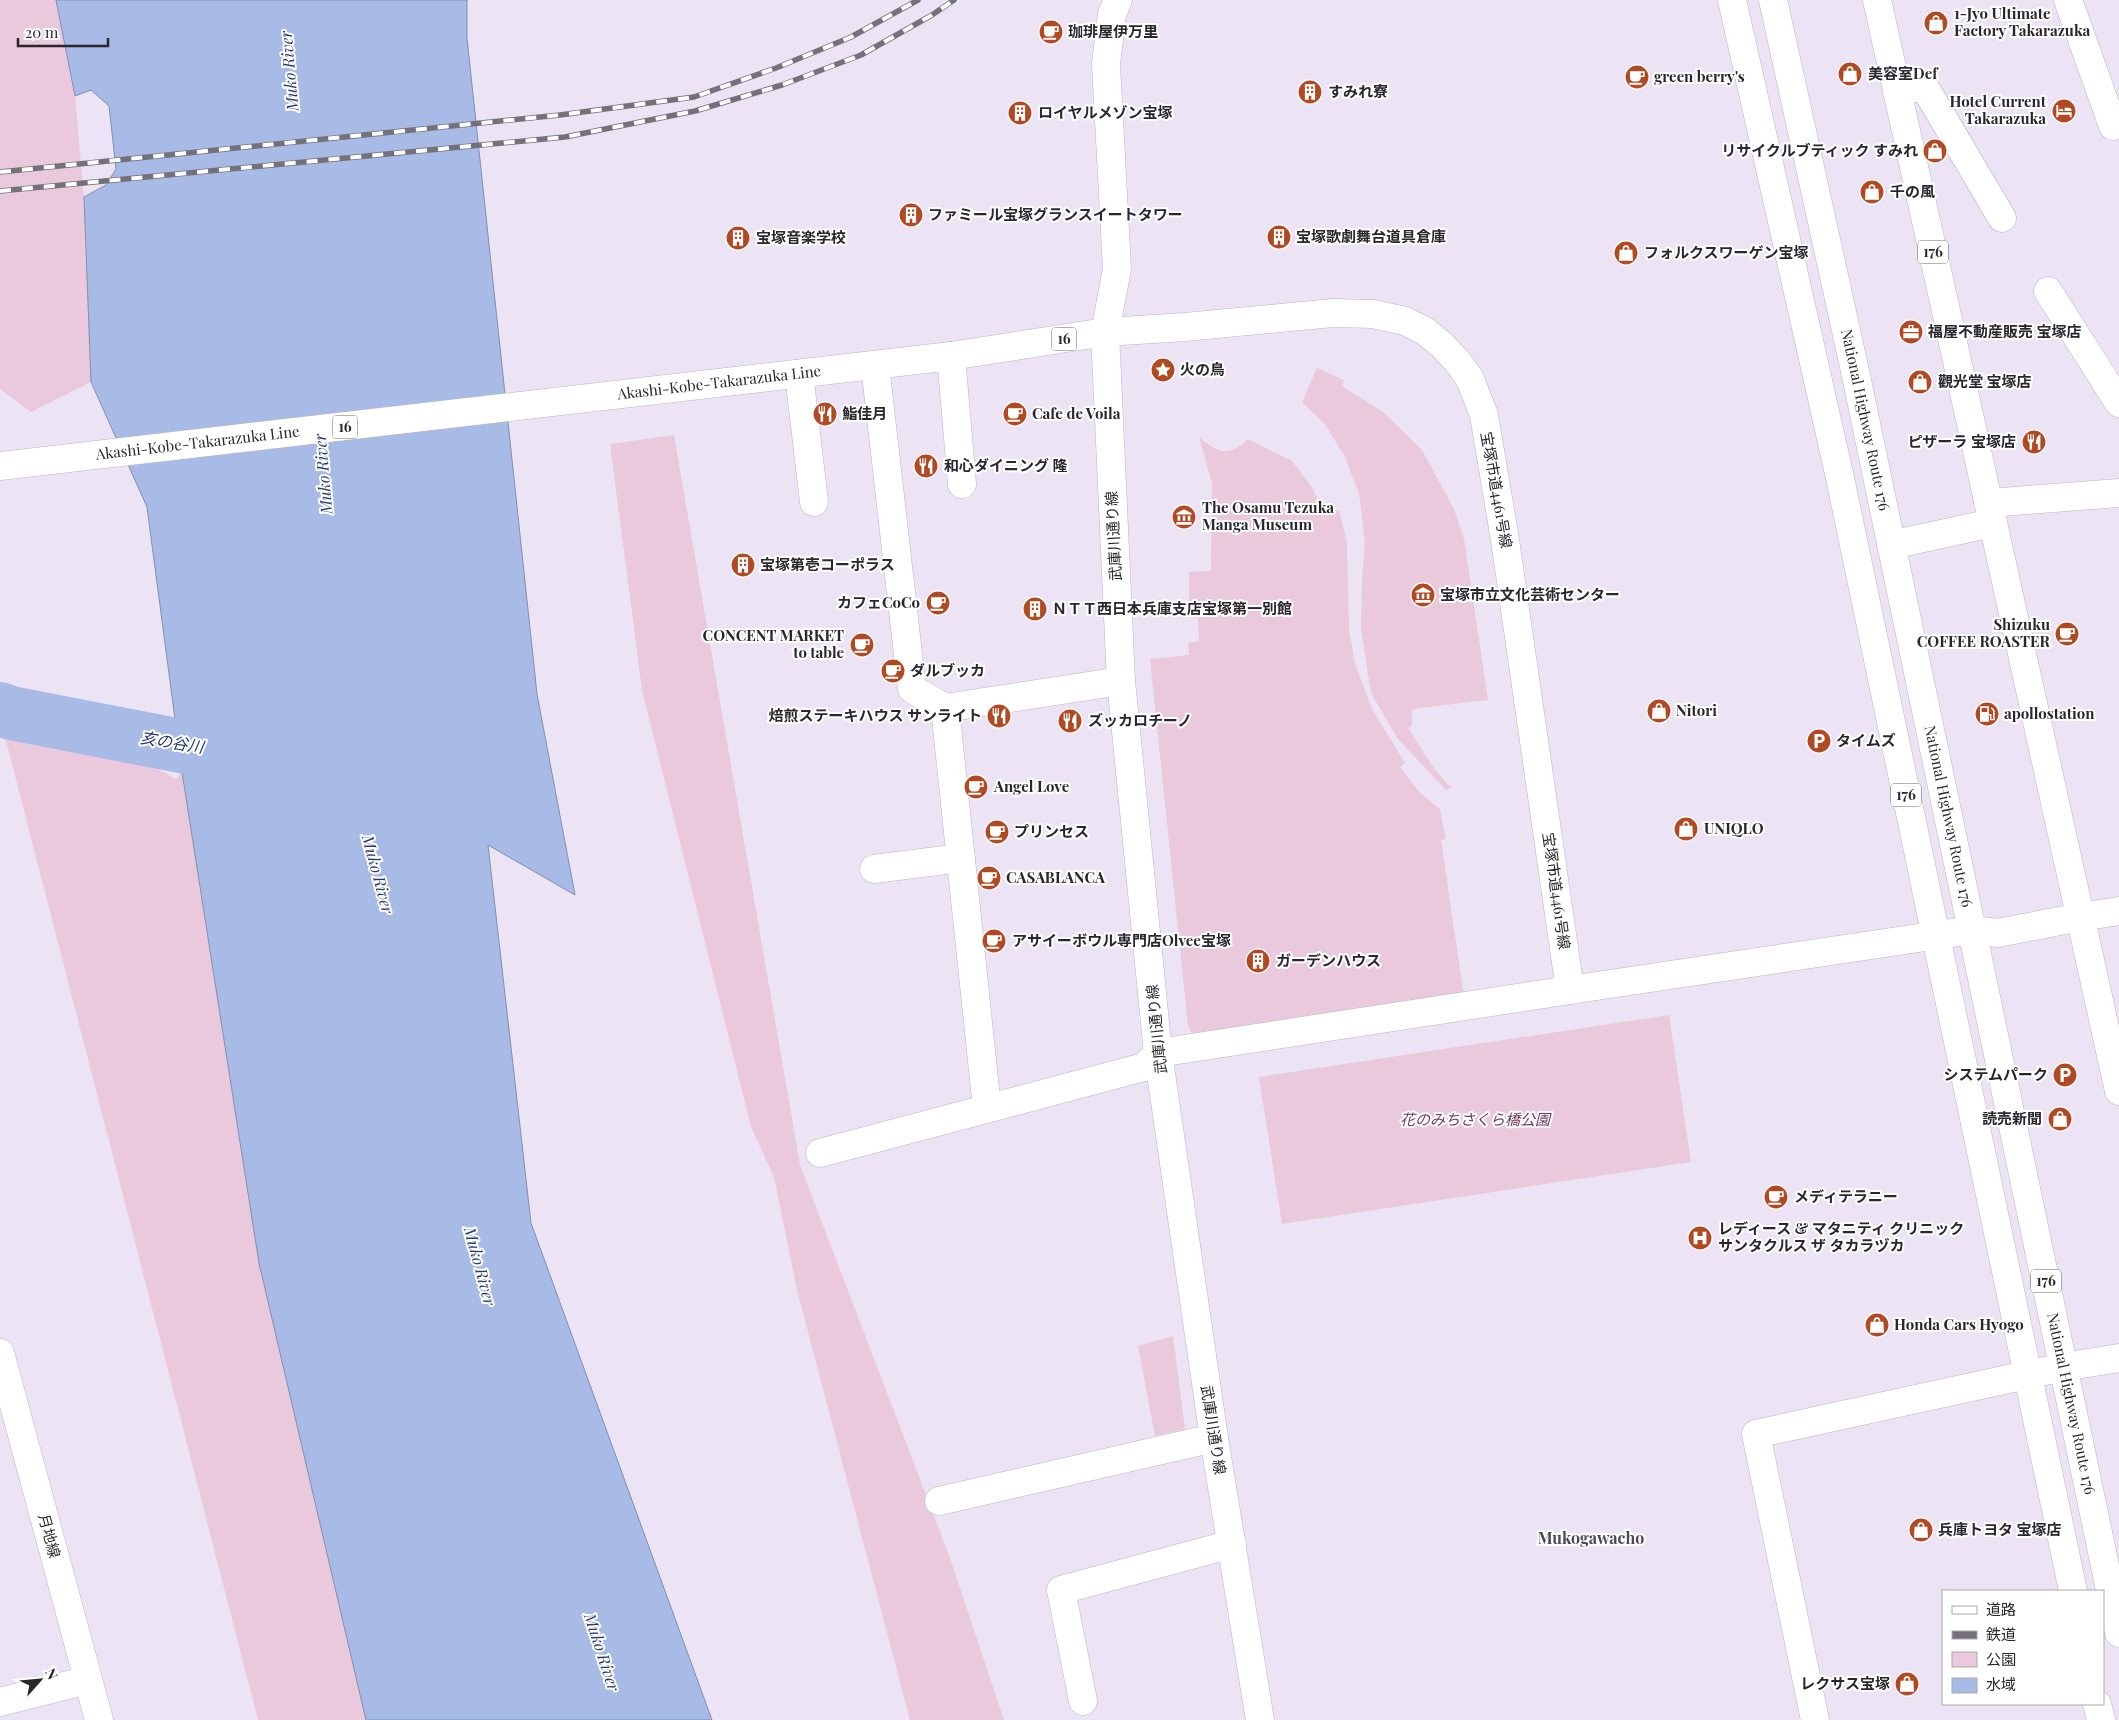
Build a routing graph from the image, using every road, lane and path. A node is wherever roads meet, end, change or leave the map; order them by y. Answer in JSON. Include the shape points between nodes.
{"nodes":[{"id":1,"x":1118,"y":0,"type":"edge"},
{"id":2,"x":1732,"y":0,"type":"edge"},
{"id":3,"x":1773,"y":0,"type":"edge"},
{"id":4,"x":1877,"y":0,"type":"edge"},
{"id":5,"x":2068,"y":0,"type":"edge"},
{"id":6,"x":1897,"y":92,"type":"junction"},
{"id":7,"x":2113,"y":126,"type":"dead end"},
{"id":8,"x":2002,"y":218,"type":"dead end"},
{"id":9,"x":2048,"y":292,"type":"dead end"},
{"id":10,"x":1104,"y":332,"type":"junction"},
{"id":11,"x":951,"y":356,"type":"junction"},
{"id":12,"x":876,"y":365,"type":"junction"},
{"id":13,"x":798,"y":374,"type":"junction"},
{"id":14,"x":2112,"y":376,"type":"edge"},
{"id":15,"x":2119,"y":403,"type":"edge"},
{"id":16,"x":0,"y":466,"type":"edge"},
{"id":17,"x":962,"y":484,"type":"dead end"},
{"id":18,"x":2119,"y":493,"type":"edge"},
{"id":19,"x":814,"y":502,"type":"dead end"},
{"id":20,"x":1990,"y":513,"type":"junction"},
{"id":21,"x":1891,"y":545,"type":"junction"},
{"id":22,"x":1121,"y":681,"type":"junction"},
{"id":23,"x":945,"y":708,"type":"junction"},
{"id":24,"x":961,"y":858,"type":"junction"},
{"id":25,"x":874,"y":869,"type":"dead end"},
{"id":26,"x":2119,"y":912,"type":"edge"},
{"id":27,"x":2080,"y":917,"type":"junction"},
{"id":28,"x":1972,"y":930,"type":"junction"},
{"id":29,"x":1935,"y":934,"type":"junction"},
{"id":30,"x":1570,"y":990,"type":"junction"},
{"id":31,"x":1158,"y":1052,"type":"junction"},
{"id":32,"x":2119,"y":1091,"type":"edge"},
{"id":33,"x":987,"y":1108,"type":"junction"},
{"id":34,"x":820,"y":1154,"type":"dead end"},
{"id":35,"x":0,"y":1354,"type":"edge"},
{"id":36,"x":2119,"y":1358,"type":"edge"},
{"id":37,"x":2063,"y":1367,"type":"junction"},
{"id":38,"x":2026,"y":1375,"type":"junction"},
{"id":39,"x":1214,"y":1438,"type":"junction"},
{"id":40,"x":940,"y":1501,"type":"dead end"},
{"id":41,"x":1232,"y":1544,"type":"junction"},
{"id":42,"x":2073,"y":1590,"type":"edge"},
{"id":43,"x":2119,"y":1633,"type":"edge"},
{"id":44,"x":88,"y":1680,"type":"junction"},
{"id":45,"x":1083,"y":1701,"type":"dead end"},
{"id":46,"x":0,"y":1702,"type":"edge"},
{"id":47,"x":2097,"y":1705,"type":"edge"},
{"id":48,"x":99,"y":1720,"type":"edge"},
{"id":49,"x":1260,"y":1720,"type":"edge"},
{"id":50,"x":1815,"y":1720,"type":"edge"},
{"id":51,"x":2101,"y":1720,"type":"edge"}],
"edges":[{"from":1,"to":10,"type":"main road","via":[[1112,14],[1106,64],[1117,269]]},
{"from":2,"to":29,"type":"main road","number":"176","via":[[1840,478]]},
{"from":3,"to":21,"type":"main road","name":"National Highway Route 176","number":"176"},
{"from":4,"to":6,"type":"main road","number":"176"},
{"from":5,"to":7,"type":"main road"},
{"from":6,"to":8,"type":"main road","via":[[1924,86]]},
{"from":6,"to":20,"type":"main road","number":"176"},
{"from":9,"to":14,"type":"main road"},
{"from":10,"to":11,"type":"main road","name":"Akashi-Kobe-Takarazuka Line","number":"16"},
{"from":10,"to":22,"type":"main road","name":"武庫川通り線"},
{"from":10,"to":30,"type":"main road","name":"宝塚市道4461号線","via":[[1333,313],[1373,314],[1405,321],[1425,331],[1442,345],[1470,379],[1484,415],[1505,540]]},
{"from":11,"to":12,"type":"main road","name":"Akashi-Kobe-Takarazuka Line","number":"16"},
{"from":11,"to":17,"type":"main road"},
{"from":12,"to":13,"type":"main road","name":"Akashi-Kobe-Takarazuka Line","number":"16"},
{"from":12,"to":23,"type":"main road","via":[[912,690]]},
{"from":13,"to":16,"type":"main road","name":"Akashi-Kobe-Takarazuka Line","number":"16"},
{"from":13,"to":19,"type":"main road"},
{"from":14,"to":15,"type":"main road"},
{"from":18,"to":20,"type":"main road"},
{"from":20,"to":21,"type":"main road"},
{"from":20,"to":27,"type":"main road","number":"176"},
{"from":21,"to":28,"type":"main road","name":"National Highway Route 176","number":"176"},
{"from":22,"to":23,"type":"main road"},
{"from":22,"to":31,"type":"main road","name":"武庫川通り線"},
{"from":23,"to":24,"type":"main road"},
{"from":24,"to":25,"type":"main road"},
{"from":24,"to":33,"type":"main road"},
{"from":26,"to":27,"type":"main road"},
{"from":27,"to":28,"type":"main road","via":[[1998,933]]},
{"from":27,"to":32,"type":"main road","number":"176"},
{"from":28,"to":29,"type":"main road"},
{"from":28,"to":37,"type":"main road","name":"National Highway Route 176","number":"176"},
{"from":29,"to":30,"type":"main road"},
{"from":29,"to":38,"type":"main road","number":"176"},
{"from":30,"to":31,"type":"main road"},
{"from":31,"to":33,"type":"main road","via":[[1144,1067]]},
{"from":31,"to":39,"type":"main road","name":"武庫川通り線"},
{"from":33,"to":34,"type":"main road"},
{"from":35,"to":44,"type":"main road","name":"月地線"},
{"from":36,"to":37,"type":"main road"},
{"from":37,"to":38,"type":"main road"},
{"from":37,"to":43,"type":"main road","name":"National Highway Route 176","number":"176"},
{"from":38,"to":42,"type":"main road","number":"176"},
{"from":38,"to":50,"type":"main road","via":[[1756,1434]]},
{"from":39,"to":40,"type":"main road"},
{"from":39,"to":41,"type":"main road","name":"武庫川通り線"},
{"from":41,"to":45,"type":"main road","via":[[1062,1590]]},
{"from":41,"to":49,"type":"main road","name":"武庫川通り線"},
{"from":44,"to":46,"type":"main road"},
{"from":44,"to":48,"type":"main road","name":"月地線"},
{"from":47,"to":51,"type":"main road"}]}
